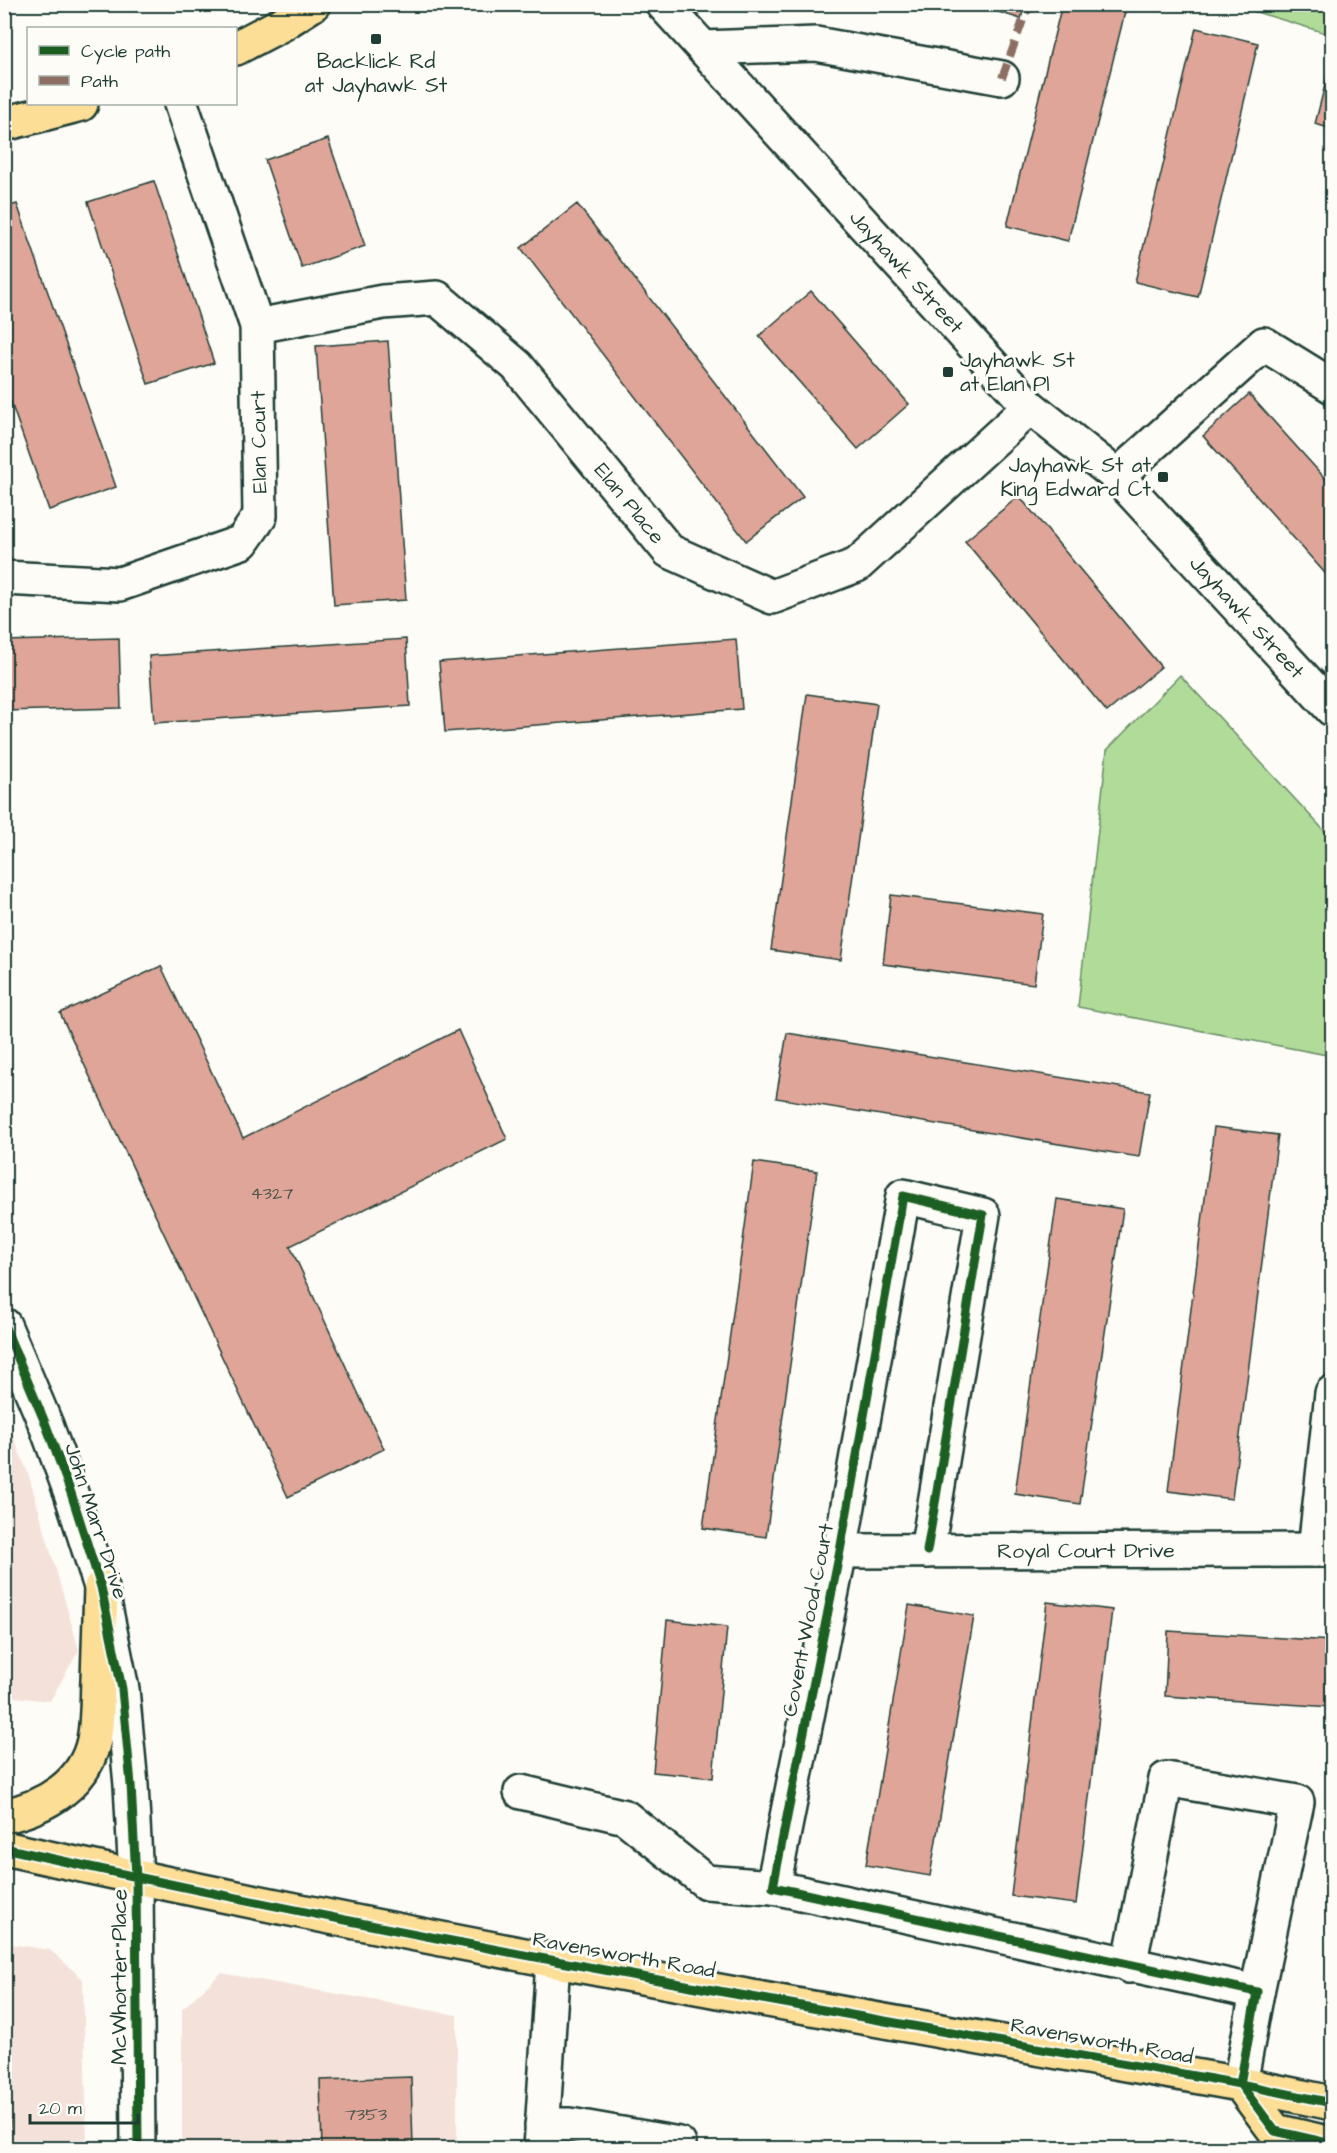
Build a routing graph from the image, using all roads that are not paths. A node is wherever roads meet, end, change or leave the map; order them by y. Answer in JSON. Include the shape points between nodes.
{"nodes":[{"id":1,"x":313,"y":4,"type":"edge"},
{"id":2,"x":663,"y":4,"type":"edge"},
{"id":3,"x":237,"y":47,"type":"edge"},
{"id":4,"x":703,"y":48,"type":"junction"},
{"id":5,"x":1002,"y":78,"type":"dead end"},
{"id":6,"x":77,"y":105,"type":"edge"},
{"id":7,"x":181,"y":105,"type":"edge"},
{"id":8,"x":4,"y":124,"type":"edge"},
{"id":9,"x":257,"y":326,"type":"junction"},
{"id":10,"x":1332,"y":386,"type":"edge"},
{"id":11,"x":1030,"y":407,"type":"junction"},
{"id":12,"x":1117,"y":476,"type":"junction"},
{"id":13,"x":4,"y":578,"type":"edge"},
{"id":14,"x":1332,"y":709,"type":"edge"},
{"id":15,"x":4,"y":1325,"type":"edge"},
{"id":16,"x":1332,"y":1394,"type":"edge"},
{"id":17,"x":1324,"y":1550,"type":"edge"},
{"id":18,"x":840,"y":1551,"type":"junction"},
{"id":19,"x":927,"y":1551,"type":"junction"},
{"id":20,"x":101,"y":1587,"type":"junction"},
{"id":21,"x":521,"y":1792,"type":"dead end"},
{"id":22,"x":4,"y":1816,"type":"edge"},
{"id":23,"x":4,"y":1848,"type":"edge"},
{"id":24,"x":136,"y":1878,"type":"junction"},
{"id":25,"x":773,"y":1887,"type":"junction"},
{"id":26,"x":553,"y":1960,"type":"junction"},
{"id":27,"x":1129,"y":1966,"type":"junction"},
{"id":28,"x":1257,"y":1992,"type":"junction"},
{"id":29,"x":1240,"y":2084,"type":"junction"},
{"id":30,"x":1332,"y":2103,"type":"edge"},
{"id":31,"x":542,"y":2137,"type":"edge"},
{"id":32,"x":679,"y":2144,"type":"dead end"},
{"id":33,"x":1332,"y":2144,"type":"edge"},
{"id":34,"x":138,"y":2148,"type":"edge"}],
"edges":[{"from":1,"to":3,"type":"main road"},
{"from":2,"to":4,"type":"street","name":"Jayhawk Street"},
{"from":4,"to":5,"type":"street","via":[[816,44]]},
{"from":4,"to":11,"type":"street","name":"Jayhawk Street"},
{"from":6,"to":8,"type":"main road"},
{"from":7,"to":9,"type":"street","name":"Elan Court"},
{"from":9,"to":11,"type":"street","name":"Elan Place","via":[[383,302],[437,298],[517,366],[669,552],[772,597],[857,565]]},
{"from":9,"to":13,"type":"street","name":"Elan Court","via":[[260,516],[242,542],[120,584]]},
{"from":10,"to":12,"type":"street","via":[[1264,344]]},
{"from":11,"to":12,"type":"street","name":"Jayhawk Street"},
{"from":12,"to":14,"type":"street","name":"Jayhawk Street"},
{"from":15,"to":20,"type":"street","name":"John Marr Drive","via":[[71,1492]]},
{"from":16,"to":17,"type":"street"},
{"from":17,"to":19,"type":"street","name":"Royal Court Drive"},
{"from":18,"to":19,"type":"street","name":"Royal Court Drive"},
{"from":18,"to":19,"type":"street","name":"Covent Wood Court","via":[[903,1196],[983,1215]]},
{"from":18,"to":25,"type":"street","name":"Covent Wood Court"},
{"from":20,"to":22,"type":"main road","via":[[96,1726],[89,1757],[64,1790],[38,1806]]},
{"from":20,"to":24,"type":"street","name":"John Marr Drive","via":[[122,1689]]},
{"from":21,"to":25,"type":"street","via":[[625,1816],[706,1882]]},
{"from":23,"to":24,"type":"main road","name":"Ravensworth Road"},
{"from":24,"to":26,"type":"main road","name":"Ravensworth Road"},
{"from":24,"to":34,"type":"street","name":"McWhorter Place"},
{"from":25,"to":27,"type":"street"},
{"from":26,"to":29,"type":"main road","name":"Ravensworth Road"},
{"from":26,"to":31,"type":"street"},
{"from":27,"to":28,"type":"street"},
{"from":27,"to":28,"type":"street","via":[[1166,1779],[1297,1802]]},
{"from":28,"to":29,"type":"street"},
{"from":29,"to":30,"type":"main road","name":"Ravensworth Road"},
{"from":29,"to":33,"type":"main road","via":[[1275,2130]]},
{"from":31,"to":32,"type":"street","via":[[570,2125]]}]}
